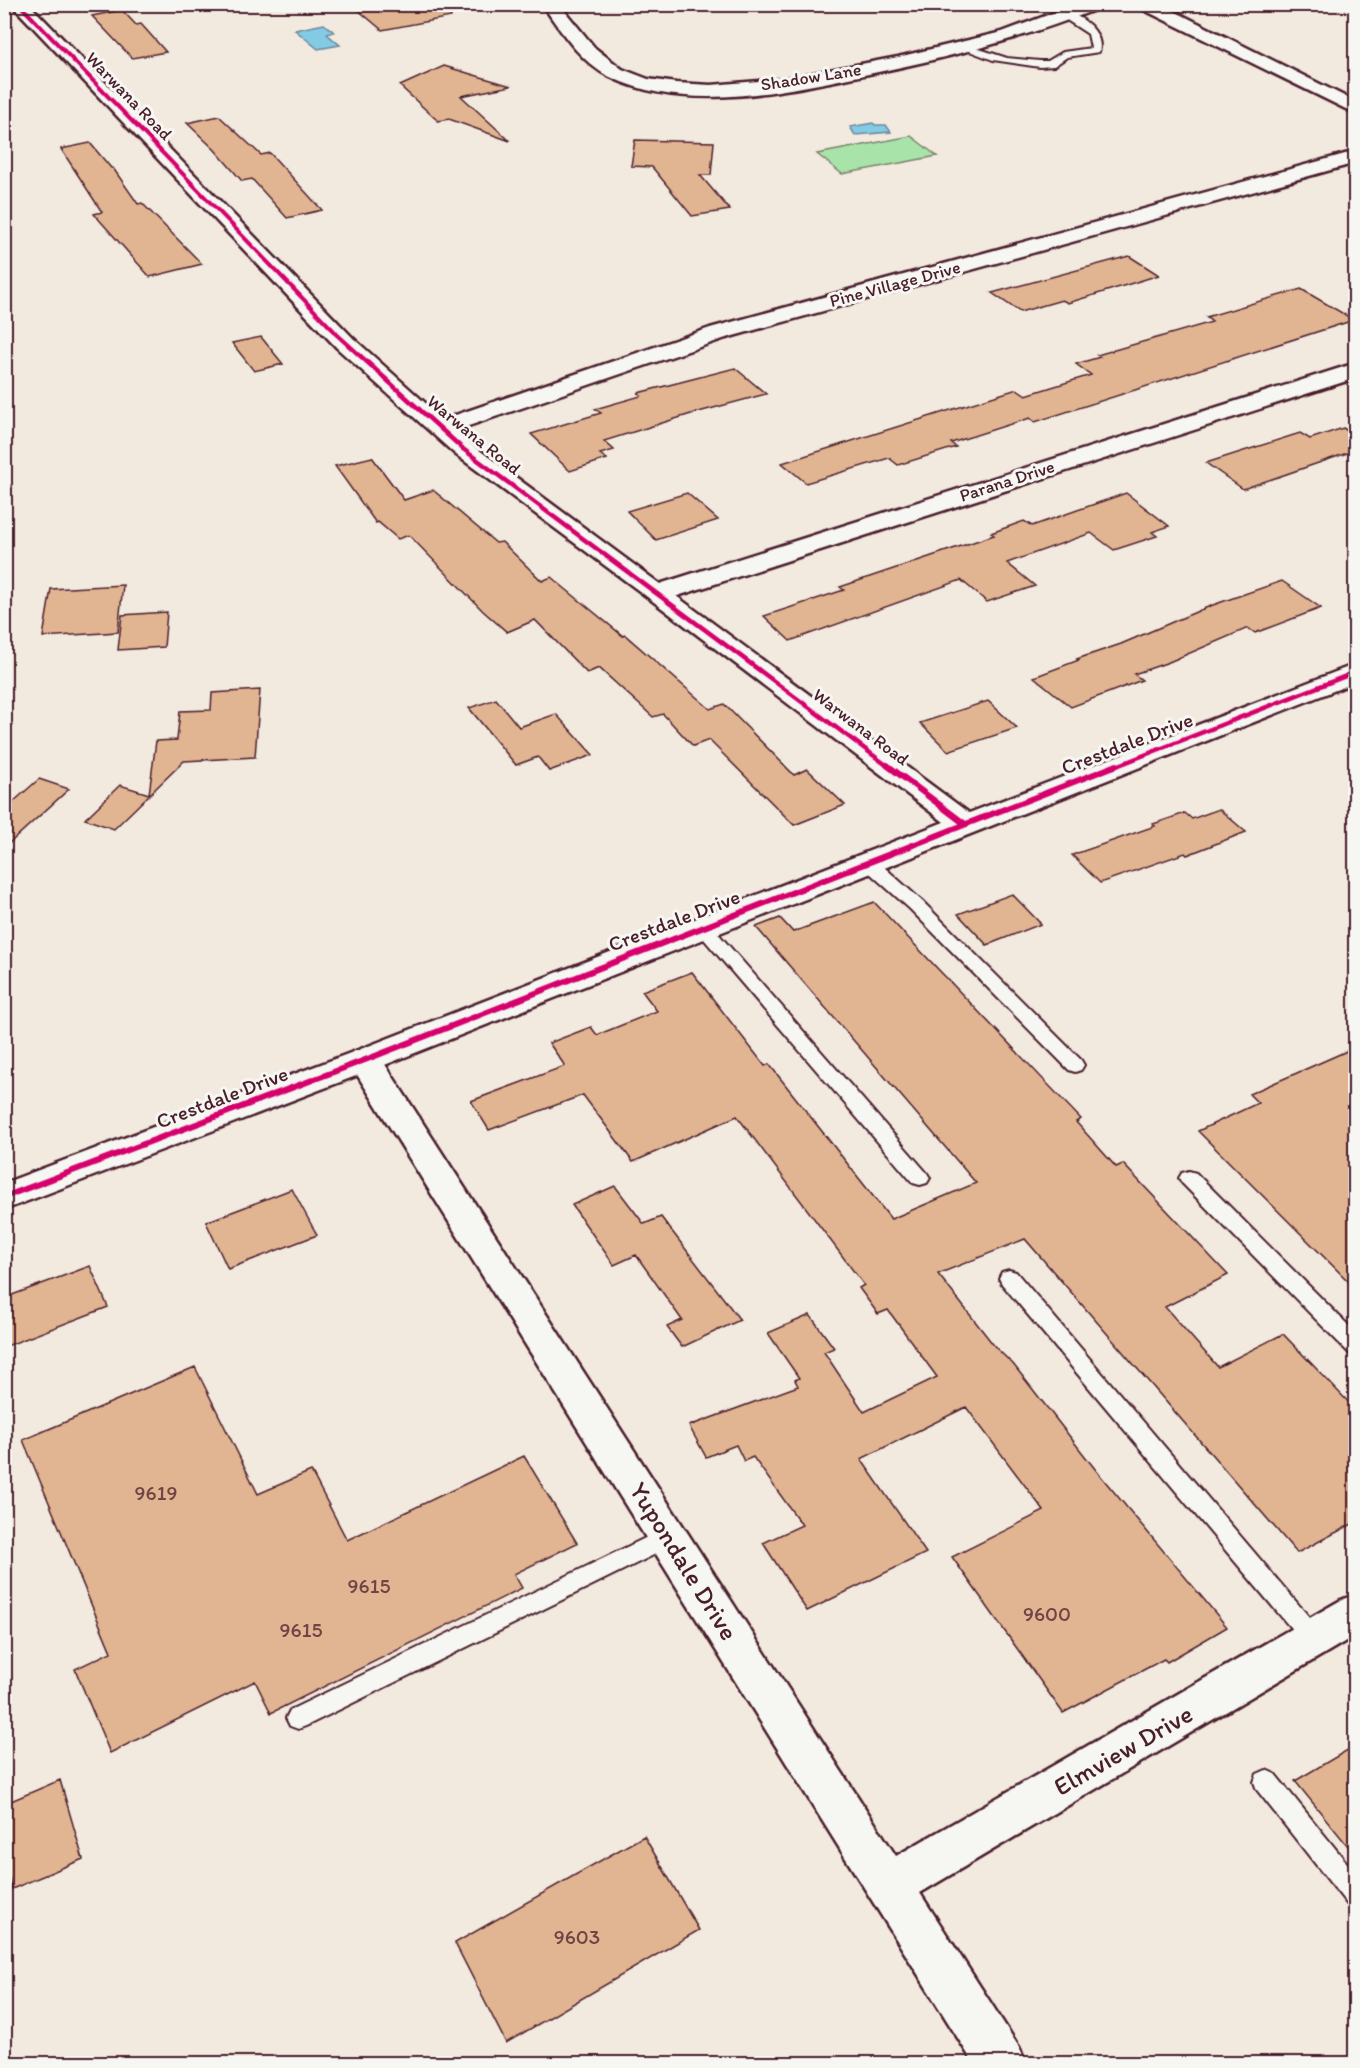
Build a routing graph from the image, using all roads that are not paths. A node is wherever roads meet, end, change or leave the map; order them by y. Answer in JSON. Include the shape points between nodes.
{"nodes":[{"id":1,"x":19,"y":4,"type":"edge"},
{"id":2,"x":550,"y":4,"type":"edge"},
{"id":3,"x":1094,"y":4,"type":"edge"},
{"id":4,"x":1146,"y":4,"type":"edge"},
{"id":5,"x":1065,"y":15,"type":"junction"},
{"id":6,"x":964,"y":47,"type":"junction"},
{"id":7,"x":1356,"y":110,"type":"edge"},
{"id":8,"x":1356,"y":157,"type":"edge"},
{"id":9,"x":1356,"y":370,"type":"edge"},
{"id":10,"x":440,"y":428,"type":"junction"},
{"id":11,"x":659,"y":593,"type":"junction"},
{"id":12,"x":1356,"y":672,"type":"edge"},
{"id":13,"x":965,"y":824,"type":"junction"},
{"id":14,"x":868,"y":862,"type":"junction"},
{"id":15,"x":703,"y":927,"type":"junction"},
{"id":16,"x":365,"y":1060,"type":"junction"},
{"id":17,"x":1075,"y":1065,"type":"dead end"},
{"id":18,"x":920,"y":1178,"type":"dead end"},
{"id":19,"x":1189,"y":1178,"type":"dead end"},
{"id":20,"x":4,"y":1197,"type":"edge"},
{"id":21,"x":1009,"y":1278,"type":"dead end"},
{"id":22,"x":1356,"y":1347,"type":"edge"},
{"id":23,"x":668,"y":1537,"type":"junction"},
{"id":24,"x":1356,"y":1613,"type":"edge"},
{"id":25,"x":1312,"y":1638,"type":"junction"},
{"id":26,"x":298,"y":1718,"type":"dead end"},
{"id":27,"x":1266,"y":1782,"type":"dead end"},
{"id":28,"x":889,"y":1885,"type":"junction"},
{"id":29,"x":1356,"y":1895,"type":"edge"},
{"id":30,"x":1002,"y":2064,"type":"edge"}],
"edges":[{"from":1,"to":10,"type":"street","name":"Warwana Road","via":[[345,342]]},
{"from":2,"to":6,"type":"street","name":"Shadow Lane","via":[[599,63],[631,80],[659,86],[720,89],[784,83]]},
{"from":3,"to":5,"type":"street","name":"Shadow Lane"},
{"from":4,"to":7,"type":"street"},
{"from":5,"to":6,"type":"street","name":"Shadow Lane"},
{"from":5,"to":6,"type":"lane","via":[[1092,33],[1098,42],[1096,50],[1060,55],[1052,64],[1043,65],[1004,61]]},
{"from":8,"to":10,"type":"street","name":"Pine Village Drive","via":[[718,333]]},
{"from":9,"to":11,"type":"street","name":"Parana Drive"},
{"from":10,"to":11,"type":"street","name":"Warwana Road"},
{"from":11,"to":13,"type":"street","name":"Warwana Road"},
{"from":12,"to":13,"type":"street","name":"Crestdale Drive"},
{"from":13,"to":14,"type":"street","name":"Crestdale Drive"},
{"from":14,"to":15,"type":"street","name":"Crestdale Drive"},
{"from":14,"to":17,"type":"lane"},
{"from":15,"to":16,"type":"street","name":"Crestdale Drive"},
{"from":15,"to":18,"type":"lane"},
{"from":16,"to":20,"type":"street","name":"Crestdale Drive"},
{"from":16,"to":23,"type":"street","name":"Yupondale Drive"},
{"from":19,"to":22,"type":"lane"},
{"from":21,"to":25,"type":"lane"},
{"from":23,"to":26,"type":"lane"},
{"from":23,"to":28,"type":"street","name":"Yupondale Drive"},
{"from":24,"to":25,"type":"street","name":"Elmview Drive"},
{"from":25,"to":28,"type":"street","name":"Elmview Drive"},
{"from":27,"to":29,"type":"lane"},
{"from":28,"to":30,"type":"street","name":"Yupondale Drive"}]}
